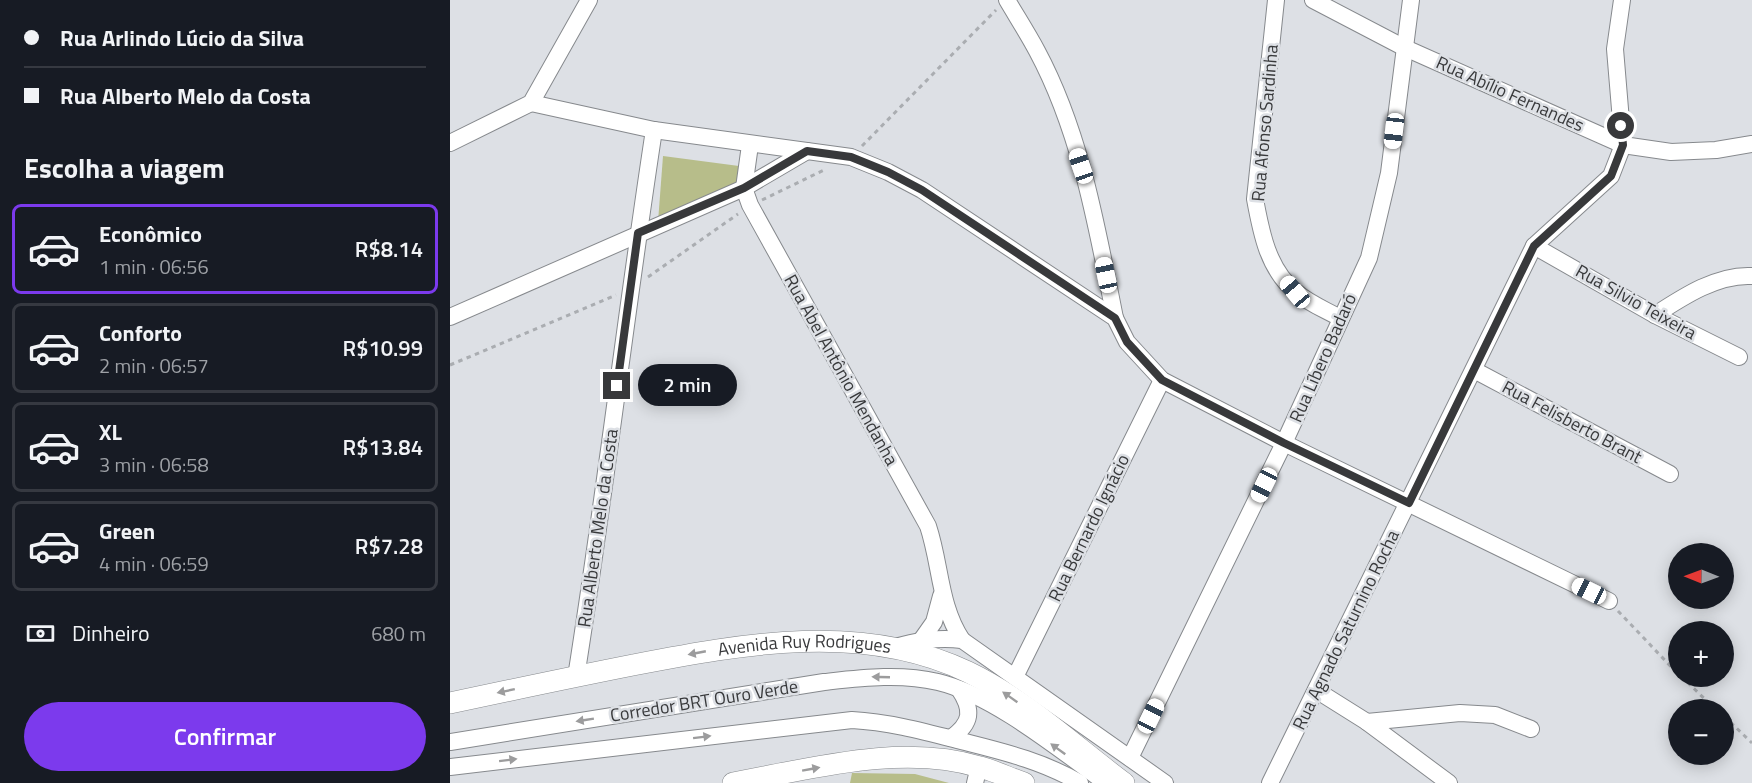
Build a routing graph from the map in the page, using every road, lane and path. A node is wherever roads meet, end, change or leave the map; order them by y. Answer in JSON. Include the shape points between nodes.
{"nodes":[{"id":1,"x":589,"y":0,"type":"edge"},
{"id":2,"x":1276,"y":0,"type":"edge"},
{"id":3,"x":1313,"y":0,"type":"edge"},
{"id":4,"x":1411,"y":0,"type":"edge"},
{"id":5,"x":1622,"y":0,"type":"edge"},
{"id":6,"x":1002,"y":4,"type":"edge"},
{"id":7,"x":1403,"y":47,"type":"junction"},
{"id":8,"x":531,"y":103,"type":"junction"},
{"id":9,"x":654,"y":130,"type":"junction"},
{"id":10,"x":450,"y":143,"type":"edge"},
{"id":11,"x":1752,"y":144,"type":"edge"},
{"id":12,"x":750,"y":145,"type":"junction"},
{"id":13,"x":1623,"y":145,"type":"junction"},
{"id":14,"x":807,"y":151,"type":"junction"},
{"id":15,"x":851,"y":157,"type":"junction"},
{"id":16,"x":744,"y":188,"type":"junction"},
{"id":17,"x":750,"y":205,"type":"junction"},
{"id":18,"x":638,"y":233,"type":"junction"},
{"id":19,"x":1534,"y":246,"type":"junction"},
{"id":20,"x":1752,"y":276,"type":"edge"},
{"id":21,"x":629,"y":290,"type":"junction"},
{"id":22,"x":1655,"y":315,"type":"junction"},
{"id":23,"x":450,"y":317,"type":"edge"},
{"id":24,"x":1115,"y":318,"type":"junction"},
{"id":25,"x":1341,"y":318,"type":"junction"},
{"id":26,"x":1739,"y":357,"type":"dead end"},
{"id":27,"x":450,"y":365,"type":"edge"},
{"id":28,"x":1474,"y":370,"type":"junction"},
{"id":29,"x":1162,"y":380,"type":"junction"},
{"id":30,"x":1284,"y":443,"type":"junction"},
{"id":31,"x":1671,"y":474,"type":"dead end"},
{"id":32,"x":1409,"y":503,"type":"junction"},
{"id":33,"x":941,"y":595,"type":"junction"},
{"id":34,"x":1609,"y":601,"type":"joint"},
{"id":35,"x":922,"y":639,"type":"junction"},
{"id":36,"x":962,"y":640,"type":"junction"},
{"id":37,"x":890,"y":649,"type":"junction"},
{"id":38,"x":1668,"y":662,"type":"edge"},
{"id":39,"x":576,"y":676,"type":"junction"},
{"id":40,"x":1016,"y":677,"type":"junction"},
{"id":41,"x":1692,"y":687,"type":"edge"},
{"id":42,"x":958,"y":689,"type":"junction"},
{"id":43,"x":1316,"y":690,"type":"junction"},
{"id":44,"x":472,"y":698,"type":"junction"},
{"id":45,"x":1705,"y":699,"type":"edge"},
{"id":46,"x":450,"y":703,"type":"edge"},
{"id":47,"x":450,"y":716,"type":"edge"},
{"id":48,"x":1367,"y":722,"type":"junction"},
{"id":49,"x":1734,"y":726,"type":"edge"},
{"id":50,"x":1531,"y":729,"type":"dead end"},
{"id":51,"x":951,"y":738,"type":"junction"},
{"id":52,"x":450,"y":742,"type":"edge"},
{"id":53,"x":1752,"y":743,"type":"edge"},
{"id":54,"x":1130,"y":758,"type":"junction"},
{"id":55,"x":450,"y":767,"type":"edge"},
{"id":56,"x":977,"y":775,"type":"edge"},
{"id":57,"x":733,"y":783,"type":"edge"},
{"id":58,"x":1024,"y":783,"type":"edge"},
{"id":59,"x":1080,"y":783,"type":"edge"},
{"id":60,"x":1106,"y":783,"type":"edge"},
{"id":61,"x":1124,"y":783,"type":"edge"},
{"id":62,"x":1165,"y":783,"type":"edge"},
{"id":63,"x":1270,"y":783,"type":"edge"},
{"id":64,"x":1449,"y":783,"type":"edge"}],
"edges":[{"from":1,"to":8,"type":"street"},
{"from":2,"to":25,"type":"street","name":"Rua Afonso Sardinha","via":[[1256,199],[1261,229],[1278,272],[1295,292]]},
{"from":3,"to":7,"type":"street","name":"Rua Abílio Fernandes"},
{"from":4,"to":7,"type":"street","name":"Rua Líbero Badaró"},
{"from":5,"to":13,"type":"street","via":[[1615,50]]},
{"from":6,"to":15,"type":"path"},
{"from":6,"to":24,"type":"street","via":[[1038,52],[1074,143]]},
{"from":7,"to":13,"type":"street","name":"Rua Abílio Fernandes"},
{"from":7,"to":25,"type":"street","name":"Rua Líbero Badaró","via":[[1389,173],[1369,258]]},
{"from":8,"to":9,"type":"street"},
{"from":8,"to":10,"type":"street"},
{"from":9,"to":12,"type":"street"},
{"from":9,"to":18,"type":"street","name":"Rua Alberto Melo da Costa"},
{"from":11,"to":13,"type":"street","name":"Rua Abílio Fernandes","via":[[1671,152]]},
{"from":12,"to":14,"type":"street"},
{"from":12,"to":16,"type":"street","name":"Rua Abel Antônio Mendanha"},
{"from":13,"to":19,"type":"street","name":"Rua Agnado Saturnino Rocha","via":[[1611,176]]},
{"from":14,"to":15,"type":"street"},
{"from":14,"to":16,"type":"street"},
{"from":15,"to":17,"type":"path"},
{"from":15,"to":24,"type":"street","via":[[922,190]]},
{"from":16,"to":17,"type":"street","name":"Rua Abel Antônio Mendanha"},
{"from":16,"to":18,"type":"street"},
{"from":17,"to":21,"type":"path"},
{"from":17,"to":33,"type":"street","name":"Rua Abel Antônio Mendanha","via":[[928,526]]},
{"from":18,"to":21,"type":"street","name":"Rua Alberto Melo da Costa"},
{"from":18,"to":23,"type":"street"},
{"from":19,"to":22,"type":"street","name":"Rua Silvio Teixeira"},
{"from":19,"to":28,"type":"street","name":"Rua Agnado Saturnino Rocha"},
{"from":20,"to":22,"type":"street","via":[[1736,275],[1687,294]]},
{"from":21,"to":27,"type":"path"},
{"from":21,"to":39,"type":"street","name":"Rua Alberto Melo da Costa"},
{"from":22,"to":26,"type":"street","name":"Rua Silvio Teixeira"},
{"from":24,"to":29,"type":"street","via":[[1127,342]]},
{"from":25,"to":30,"type":"street","name":"Rua Líbero Badaró"},
{"from":28,"to":31,"type":"street","name":"Rua Felisberto Brant"},
{"from":28,"to":32,"type":"street","name":"Rua Agnado Saturnino Rocha"},
{"from":29,"to":30,"type":"street"},
{"from":29,"to":40,"type":"street","name":"Rua Bernardo Ignácio"},
{"from":30,"to":32,"type":"street"},
{"from":30,"to":54,"type":"street","name":"Rua Líbero Badaró"},
{"from":32,"to":34,"type":"street"},
{"from":32,"to":43,"type":"street","name":"Rua Agnado Saturnino Rocha"},
{"from":33,"to":35,"type":"street","name":"Rua Abel Antônio Mendanha","via":[[934,622]]},
{"from":33,"to":36,"type":"street","name":"Rua Abel Antônio Mendanha","via":[[950,622]]},
{"from":34,"to":38,"type":"path"},
{"from":35,"to":36,"type":"street"},
{"from":35,"to":37,"type":"street"},
{"from":36,"to":40,"type":"street"},
{"from":37,"to":39,"type":"main road","name":"Avenida Ruy Rodrigues","one_way":true,"via":[[817,640],[755,643]]},
{"from":61,"to":37,"type":"main road","name":"Avenida Ruy Rodrigues","one_way":true,"via":[[988,683],[943,662]]},
{"from":39,"to":44,"type":"main road","name":"Avenida Ruy Rodrigues","one_way":true},
{"from":40,"to":54,"type":"street"},
{"from":41,"to":45,"type":"path"},
{"from":42,"to":51,"type":"street","via":[[967,701],[969,716],[963,730]]},
{"from":42,"to":52,"type":"street","name":"Corredor BRT Ouro Verde","one_way":true,"via":[[918,679],[869,677]]},
{"from":60,"to":42,"type":"street","name":"Corredor BRT Ouro Verde","one_way":true,"via":[[1048,742]]},
{"from":43,"to":48,"type":"street"},
{"from":43,"to":63,"type":"street","name":"Rua Agnado Saturnino Rocha"},
{"from":44,"to":46,"type":"main road","name":"Avenida Ruy Rodrigues"},
{"from":44,"to":47,"type":"main road"},
{"from":48,"to":50,"type":"street","via":[[1460,713],[1495,715]]},
{"from":48,"to":64,"type":"street"},
{"from":49,"to":53,"type":"path"},
{"from":55,"to":51,"type":"street","name":"Corredor BRT Ouro Verde","one_way":true,"via":[[827,721],[872,721]]},
{"from":51,"to":59,"type":"street","name":"Corredor BRT Ouro Verde","via":[[1039,762]]},
{"from":54,"to":62,"type":"street"},
{"from":57,"to":56,"type":"main road","one_way":true,"via":[[862,760],[931,760]]},
{"from":56,"to":58,"type":"main road"}]}
